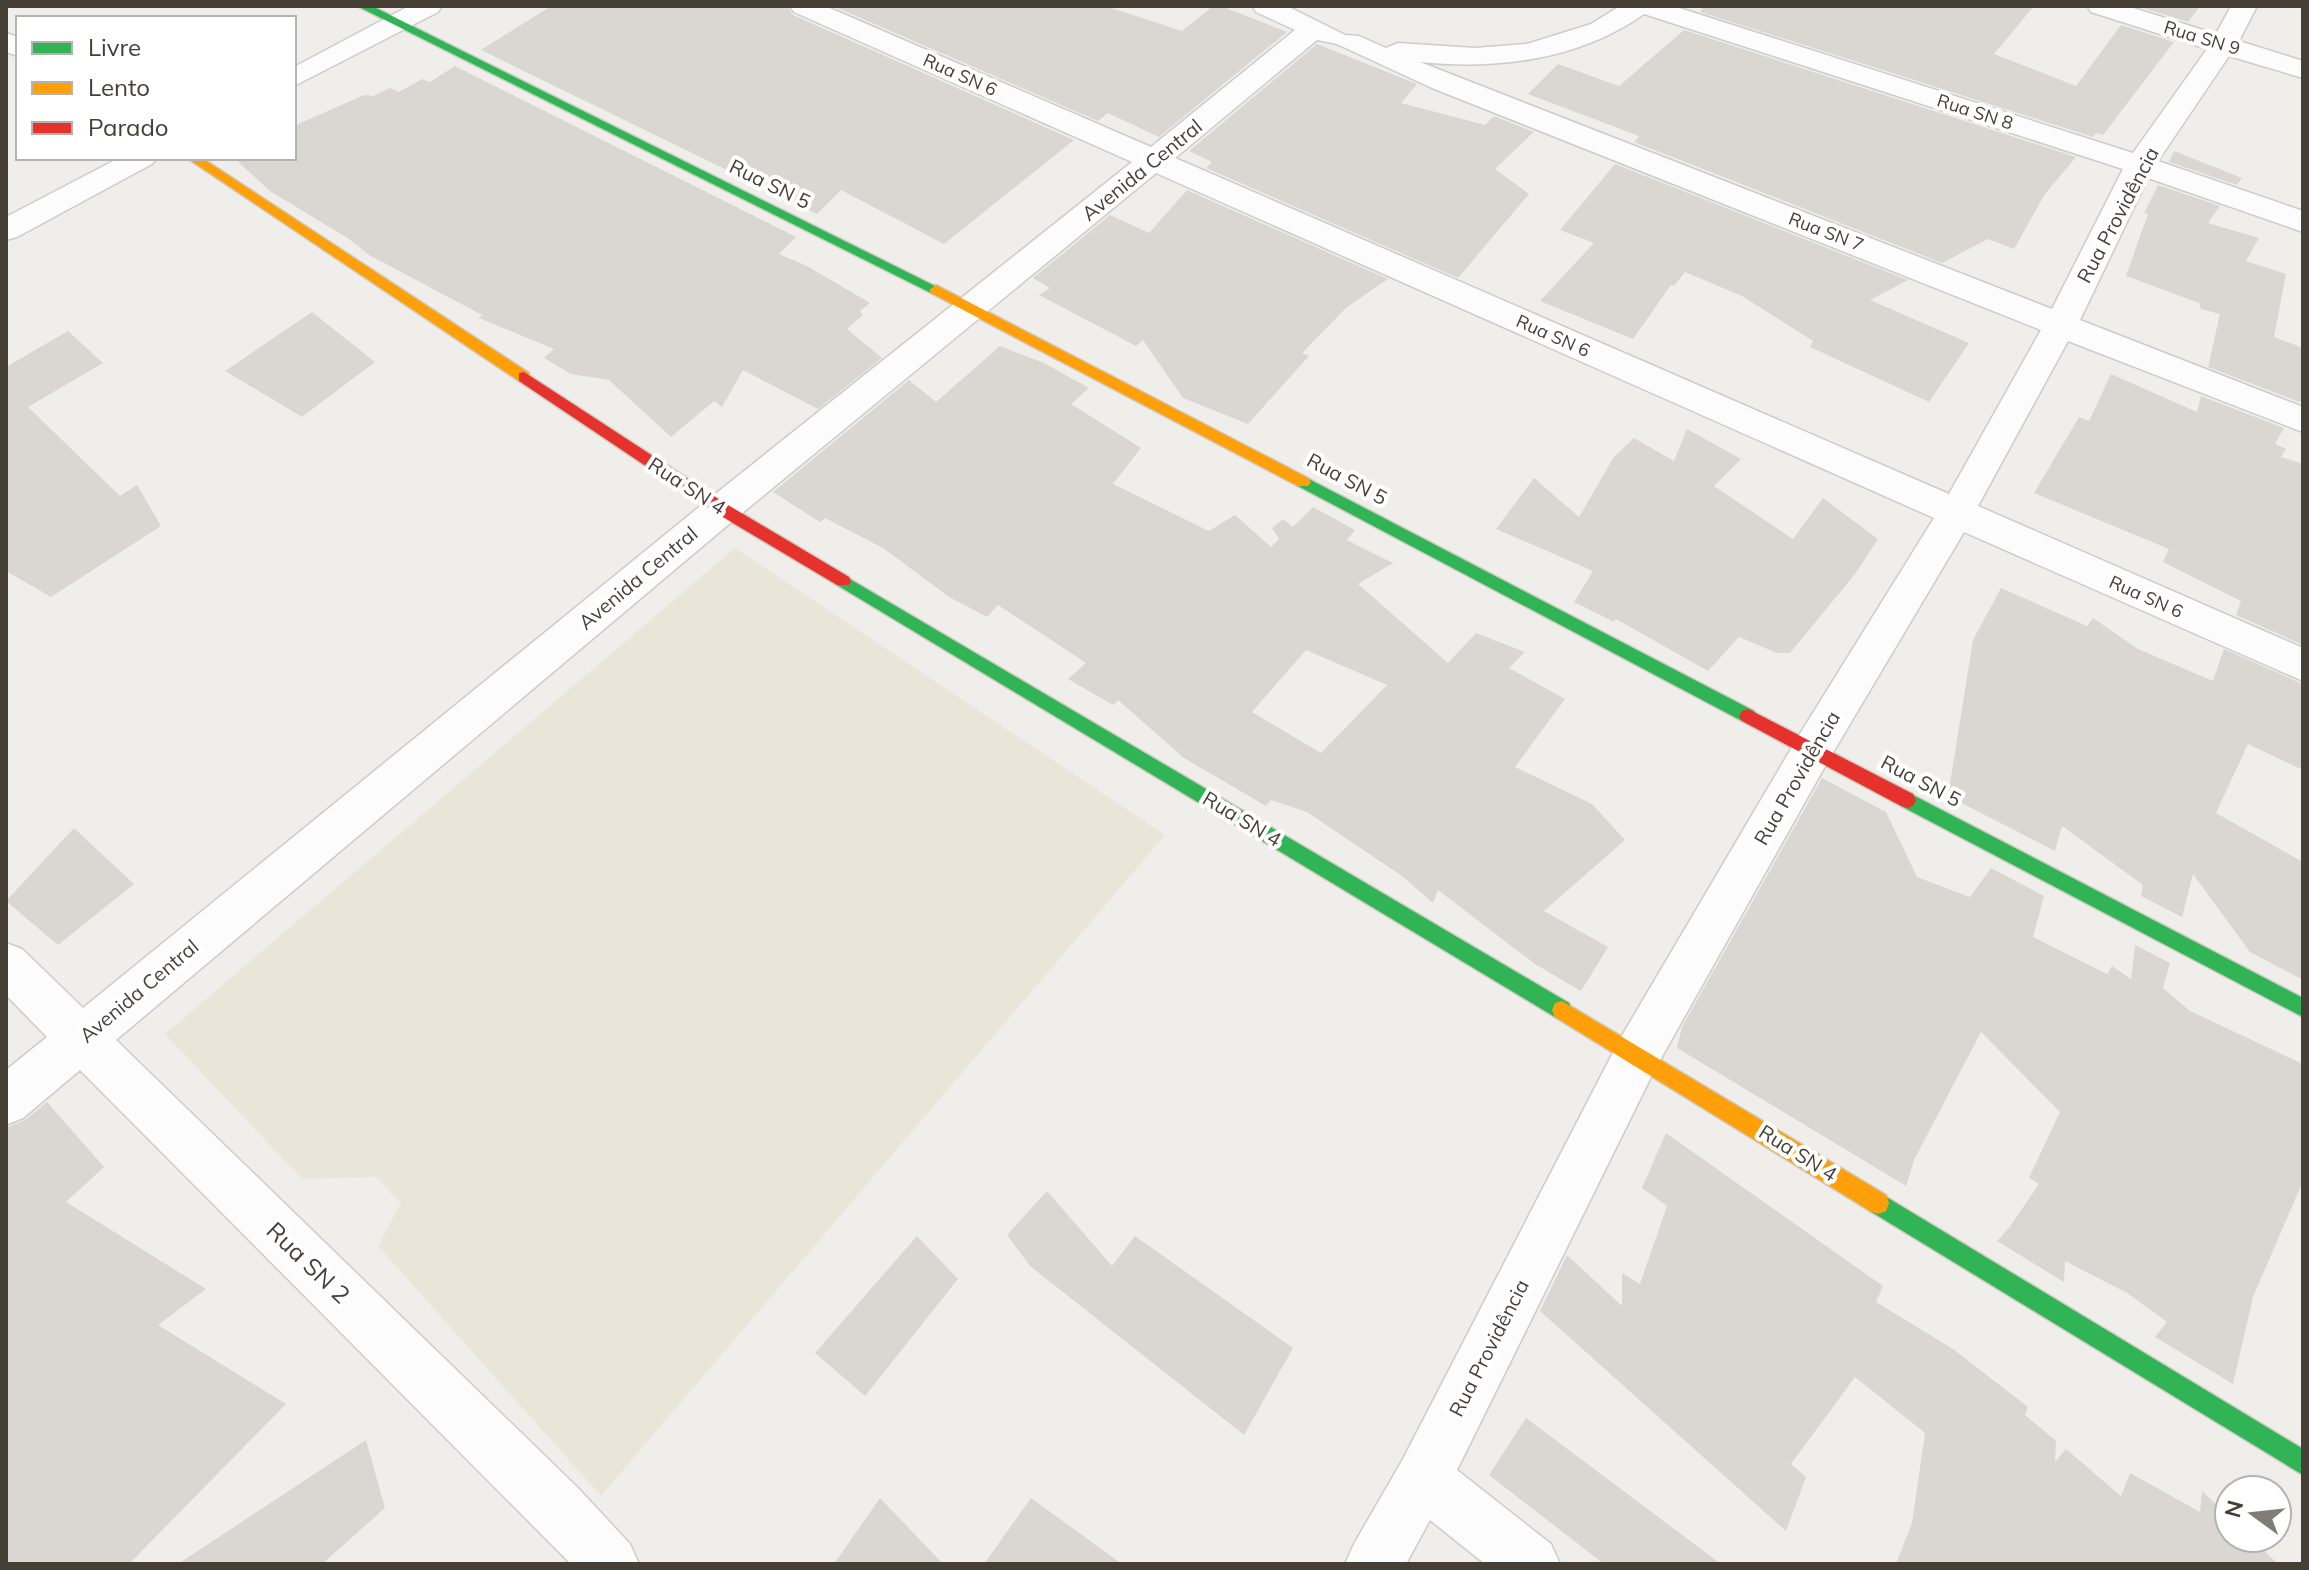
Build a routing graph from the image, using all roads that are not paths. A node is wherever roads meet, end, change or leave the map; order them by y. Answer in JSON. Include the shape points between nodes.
{"nodes":[{"id":1,"x":363,"y":6,"type":"edge"},
{"id":2,"x":429,"y":6,"type":"edge"},
{"id":3,"x":803,"y":6,"type":"edge"},
{"id":4,"x":1265,"y":6,"type":"edge"},
{"id":5,"x":1638,"y":6,"type":"edge"},
{"id":6,"x":1646,"y":6,"type":"edge"},
{"id":7,"x":2100,"y":6,"type":"edge"},
{"id":8,"x":2244,"y":6,"type":"edge"},
{"id":9,"x":395,"y":24,"type":"junction"},
{"id":10,"x":1312,"y":30,"type":"junction"},
{"id":11,"x":1349,"y":42,"type":"junction"},
{"id":12,"x":2223,"y":45,"type":"junction"},
{"id":13,"x":2303,"y":70,"type":"edge"},
{"id":14,"x":296,"y":77,"type":"edge"},
{"id":15,"x":138,"y":160,"type":"edge"},
{"id":16,"x":196,"y":160,"type":"edge"},
{"id":17,"x":1153,"y":161,"type":"junction"},
{"id":18,"x":2140,"y":165,"type":"junction"},
{"id":19,"x":2303,"y":222,"type":"edge"},
{"id":20,"x":6,"y":230,"type":"edge"},
{"id":21,"x":973,"y":308,"type":"junction"},
{"id":22,"x":2061,"y":324,"type":"junction"},
{"id":23,"x":2303,"y":420,"type":"edge"},
{"id":24,"x":722,"y":509,"type":"junction"},
{"id":25,"x":1956,"y":513,"type":"junction"},
{"id":26,"x":2303,"y":665,"type":"edge"},
{"id":27,"x":1813,"y":749,"type":"junction"},
{"id":28,"x":6,"y":964,"type":"edge"},
{"id":29,"x":2303,"y":1008,"type":"edge"},
{"id":30,"x":80,"y":1039,"type":"junction"},
{"id":31,"x":1637,"y":1055,"type":"junction"},
{"id":32,"x":6,"y":1101,"type":"edge"},
{"id":33,"x":2303,"y":1463,"type":"edge"},
{"id":34,"x":1423,"y":1479,"type":"junction"},
{"id":35,"x":610,"y":1564,"type":"edge"},
{"id":36,"x":1374,"y":1564,"type":"edge"},
{"id":37,"x":1531,"y":1564,"type":"edge"}],
"edges":[{"from":1,"to":9,"type":"street","name":"Rua SN 5"},
{"from":2,"to":9,"type":"street"},
{"from":3,"to":17,"type":"street","name":"Rua SN 6"},
{"from":4,"to":10,"type":"street"},
{"from":5,"to":11,"type":"street","via":[[1602,30],[1548,48],[1484,56],[1416,54]]},
{"from":6,"to":18,"type":"street","name":"Rua SN 8"},
{"from":7,"to":12,"type":"street","name":"Rua SN 9"},
{"from":8,"to":12,"type":"street","name":"Rua Providência"},
{"from":9,"to":14,"type":"street"},
{"from":9,"to":21,"type":"street","name":"Rua SN 5"},
{"from":10,"to":11,"type":"street"},
{"from":10,"to":17,"type":"street","name":"Avenida Central"},
{"from":11,"to":22,"type":"street","name":"Rua SN 7"},
{"from":12,"to":13,"type":"street","name":"Rua SN 9"},
{"from":12,"to":18,"type":"street","name":"Rua Providência"},
{"from":15,"to":20,"type":"street"},
{"from":16,"to":24,"type":"street","name":"Rua SN 4"},
{"from":17,"to":21,"type":"street","name":"Avenida Central"},
{"from":17,"to":25,"type":"street","name":"Rua SN 6"},
{"from":18,"to":19,"type":"street","name":"Rua SN 8"},
{"from":18,"to":22,"type":"street","name":"Rua Providência"},
{"from":21,"to":24,"type":"street","name":"Avenida Central"},
{"from":21,"to":27,"type":"street","name":"Rua SN 5"},
{"from":22,"to":23,"type":"street","name":"Rua SN 7"},
{"from":22,"to":25,"type":"street","name":"Rua Providência"},
{"from":24,"to":30,"type":"street","name":"Avenida Central"},
{"from":24,"to":31,"type":"street","name":"Rua SN 4"},
{"from":25,"to":26,"type":"street","name":"Rua SN 6"},
{"from":25,"to":27,"type":"street","name":"Rua Providência"},
{"from":27,"to":29,"type":"street","name":"Rua SN 5"},
{"from":27,"to":31,"type":"street","name":"Rua Providência"},
{"from":28,"to":30,"type":"street","name":"Rua SN 2"},
{"from":30,"to":32,"type":"street","name":"Avenida Central"},
{"from":30,"to":35,"type":"street","name":"Rua SN 2"},
{"from":31,"to":33,"type":"street","name":"Rua SN 4"},
{"from":31,"to":34,"type":"street","name":"Rua Providência"},
{"from":34,"to":36,"type":"street","name":"Rua Providência"},
{"from":34,"to":37,"type":"street"}]}
